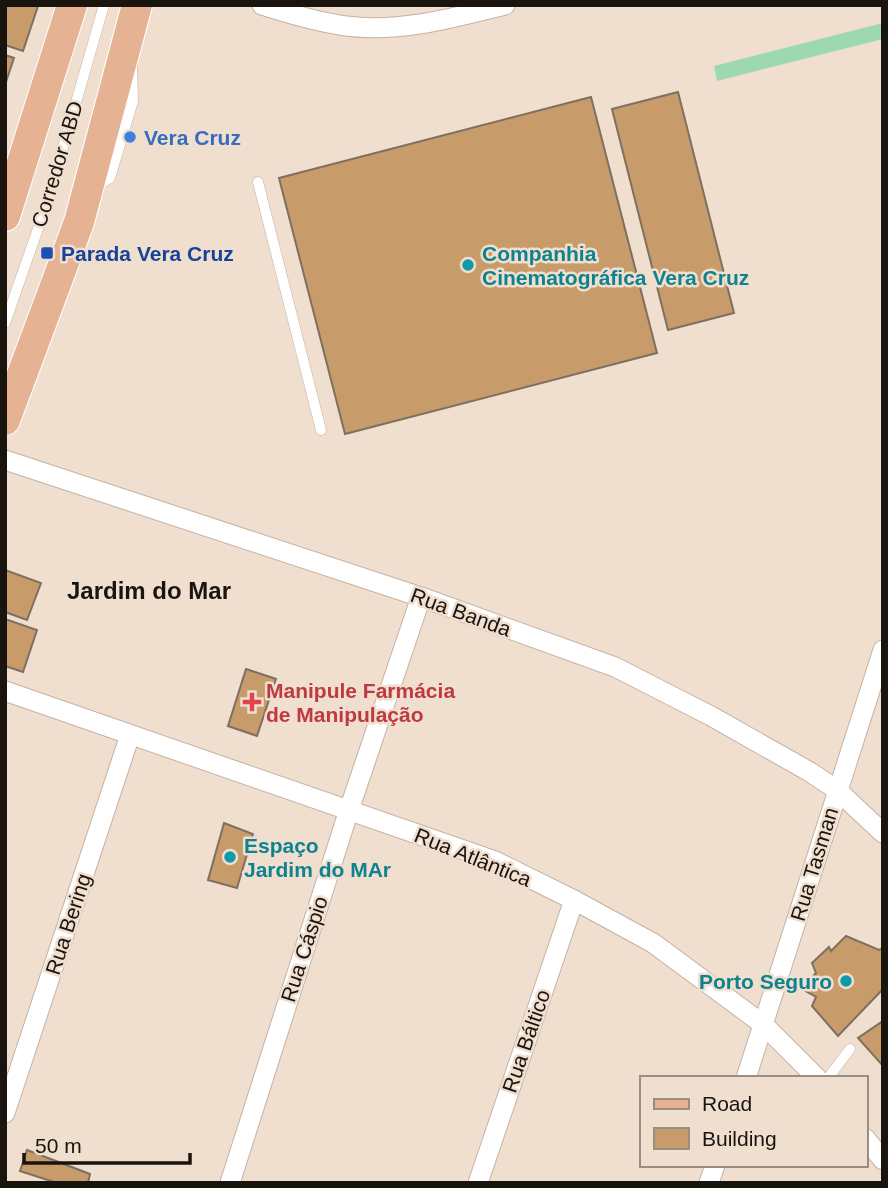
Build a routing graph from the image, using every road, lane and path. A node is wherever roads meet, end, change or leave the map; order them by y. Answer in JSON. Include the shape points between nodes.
{"nodes":[{"id":1,"x":72,"y":5,"type":"edge"},
{"id":2,"x":104,"y":5,"type":"edge"},
{"id":3,"x":262,"y":5,"type":"edge"},
{"id":4,"x":505,"y":5,"type":"edge"},
{"id":5,"x":133,"y":18,"type":"edge"},
{"id":6,"x":258,"y":183,"type":"dead end"},
{"id":7,"x":5,"y":216,"type":"edge"},
{"id":8,"x":5,"y":323,"type":"edge"},
{"id":9,"x":5,"y":421,"type":"edge"},
{"id":10,"x":321,"y":430,"type":"dead end"},
{"id":11,"x":5,"y":460,"type":"edge"},
{"id":12,"x":421,"y":597,"type":"junction"},
{"id":13,"x":883,"y":650,"type":"edge"},
{"id":14,"x":5,"y":691,"type":"edge"},
{"id":15,"x":130,"y":735,"type":"junction"},
{"id":16,"x":837,"y":790,"type":"junction"},
{"id":17,"x":349,"y":810,"type":"junction"},
{"id":18,"x":883,"y":833,"type":"edge"},
{"id":19,"x":574,"y":900,"type":"junction"},
{"id":20,"x":764,"y":1025,"type":"junction"},
{"id":21,"x":850,"y":1049,"type":"dead end"},
{"id":22,"x":747,"y":1076,"type":"edge"},
{"id":23,"x":815,"y":1076,"type":"edge"},
{"id":24,"x":830,"y":1076,"type":"edge"},
{"id":25,"x":5,"y":1113,"type":"edge"},
{"id":26,"x":867,"y":1140,"type":"edge"},
{"id":27,"x":883,"y":1160,"type":"edge"},
{"id":28,"x":230,"y":1183,"type":"edge"},
{"id":29,"x":478,"y":1183,"type":"edge"}],
"edges":[{"from":1,"to":7,"type":"main road"},
{"from":2,"to":8,"type":"lane","name":"Corredor ABD","via":[[47,203]]},
{"from":3,"to":4,"type":"street","via":[[328,23],[370,28],[430,23]]},
{"from":5,"to":9,"type":"main road","via":[[79,222]]},
{"from":6,"to":10,"type":"lane"},
{"from":11,"to":12,"type":"street","name":"Rua Banda"},
{"from":12,"to":16,"type":"street","name":"Rua Banda","via":[[626,672]]},
{"from":12,"to":17,"type":"street","name":"Rua Cáspio"},
{"from":13,"to":16,"type":"street","name":"Rua Tasman"},
{"from":14,"to":15,"type":"street","name":"Rua Atlântica"},
{"from":15,"to":17,"type":"street","name":"Rua Atlântica"},
{"from":15,"to":25,"type":"street","name":"Rua Bering"},
{"from":16,"to":18,"type":"street","name":"Rua Banda"},
{"from":16,"to":20,"type":"street","name":"Rua Tasman"},
{"from":17,"to":19,"type":"street","name":"Rua Atlântica","via":[[495,861]]},
{"from":17,"to":28,"type":"street","name":"Rua Cáspio"},
{"from":19,"to":20,"type":"street","name":"Rua Atlântica","via":[[653,943]]},
{"from":19,"to":29,"type":"street","name":"Rua Báltico"},
{"from":20,"to":22,"type":"street","name":"Rua Tasman"},
{"from":20,"to":23,"type":"street","name":"Rua Atlântica"},
{"from":21,"to":24,"type":"lane"},
{"from":26,"to":27,"type":"street"}]}
